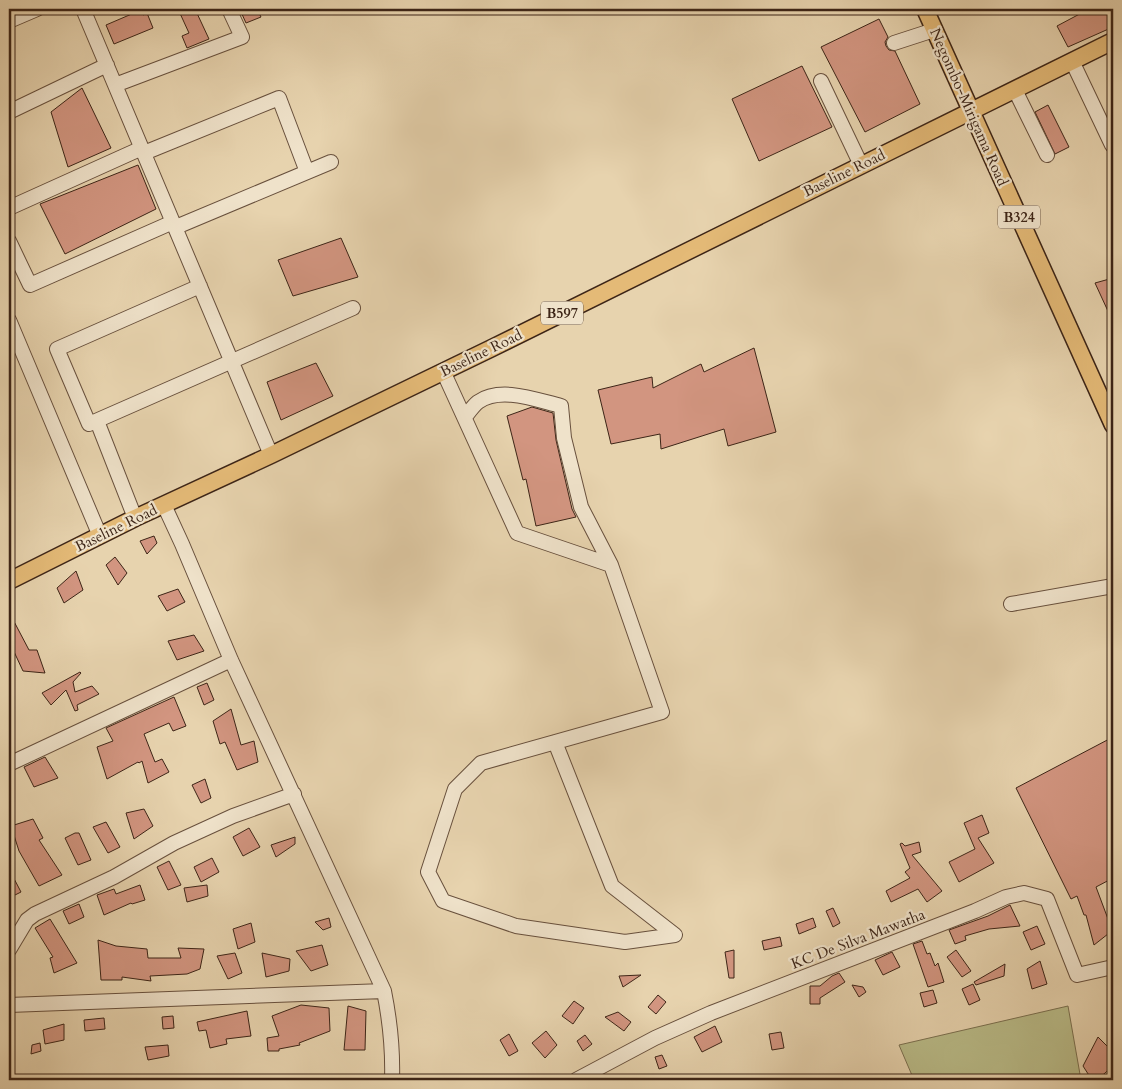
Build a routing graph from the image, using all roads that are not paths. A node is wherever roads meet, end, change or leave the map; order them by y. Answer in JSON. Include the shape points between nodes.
{"nodes":[{"id":1,"x":37,"y":9,"type":"edge"},
{"id":2,"x":85,"y":9,"type":"edge"},
{"id":3,"x":228,"y":9,"type":"edge"},
{"id":4,"x":925,"y":9,"type":"edge"},
{"id":5,"x":9,"y":21,"type":"edge"},
{"id":6,"x":934,"y":30,"type":"junction"},
{"id":7,"x":1113,"y":41,"type":"edge"},
{"id":8,"x":894,"y":43,"type":"dead end"},
{"id":9,"x":1072,"y":61,"type":"junction"},
{"id":10,"x":107,"y":65,"type":"junction"},
{"id":11,"x":821,"y":81,"type":"dead end"},
{"id":12,"x":115,"y":85,"type":"junction"},
{"id":13,"x":1015,"y":90,"type":"junction"},
{"id":14,"x":971,"y":111,"type":"junction"},
{"id":15,"x":9,"y":112,"type":"edge"},
{"id":16,"x":1112,"y":145,"type":"dead end"},
{"id":17,"x":143,"y":151,"type":"junction"},
{"id":18,"x":1047,"y":155,"type":"dead end"},
{"id":19,"x":331,"y":162,"type":"dead end"},
{"id":20,"x":861,"y":165,"type":"junction"},
{"id":21,"x":307,"y":172,"type":"junction"},
{"id":22,"x":9,"y":208,"type":"edge"},
{"id":23,"x":174,"y":225,"type":"junction"},
{"id":24,"x":9,"y":241,"type":"edge"},
{"id":25,"x":200,"y":286,"type":"junction"},
{"id":26,"x":353,"y":308,"type":"dead end"},
{"id":27,"x":9,"y":320,"type":"edge"},
{"id":28,"x":232,"y":362,"type":"junction"},
{"id":29,"x":444,"y":371,"type":"junction"},
{"id":30,"x":465,"y":417,"type":"junction"},
{"id":31,"x":1112,"y":417,"type":"edge"},
{"id":32,"x":97,"y":421,"type":"junction"},
{"id":33,"x":271,"y":455,"type":"junction"},
{"id":34,"x":164,"y":506,"type":"junction"},
{"id":35,"x":135,"y":518,"type":"junction"},
{"id":36,"x":100,"y":536,"type":"junction"},
{"id":37,"x":611,"y":565,"type":"junction"},
{"id":38,"x":9,"y":580,"type":"edge"},
{"id":39,"x":1113,"y":586,"type":"edge"},
{"id":40,"x":1011,"y":604,"type":"dead end"},
{"id":41,"x":231,"y":660,"type":"junction"},
{"id":42,"x":555,"y":742,"type":"junction"},
{"id":43,"x":9,"y":764,"type":"edge"},
{"id":44,"x":294,"y":794,"type":"junction"},
{"id":45,"x":9,"y":950,"type":"edge"},
{"id":46,"x":1113,"y":967,"type":"edge"},
{"id":47,"x":384,"y":991,"type":"junction"},
{"id":48,"x":9,"y":1005,"type":"edge"},
{"id":49,"x":392,"y":1080,"type":"edge"},
{"id":50,"x":576,"y":1080,"type":"edge"}],
"edges":[{"from":1,"to":5,"type":"street"},
{"from":2,"to":10,"type":"street"},
{"from":3,"to":12,"type":"street","via":[[242,37]]},
{"from":4,"to":6,"type":"main road","name":"Negombo-Mirigama Road","number":"B324"},
{"from":6,"to":8,"type":"street"},
{"from":6,"to":14,"type":"main road","name":"Negombo-Mirigama Road","number":"B324"},
{"from":7,"to":9,"type":"main road","name":"Baseline Road","number":"B597"},
{"from":9,"to":13,"type":"main road","name":"Baseline Road","number":"B597"},
{"from":9,"to":16,"type":"street"},
{"from":10,"to":12,"type":"street"},
{"from":10,"to":15,"type":"street"},
{"from":11,"to":20,"type":"street"},
{"from":12,"to":17,"type":"street"},
{"from":13,"to":14,"type":"main road","name":"Baseline Road","number":"B597"},
{"from":13,"to":18,"type":"street"},
{"from":14,"to":20,"type":"main road","name":"Baseline Road","number":"B597"},
{"from":14,"to":31,"type":"main road","name":"Negombo-Mirigama Road","number":"B324"},
{"from":17,"to":21,"type":"street","via":[[279,98]]},
{"from":17,"to":22,"type":"street"},
{"from":17,"to":23,"type":"street"},
{"from":19,"to":21,"type":"street"},
{"from":20,"to":29,"type":"main road","name":"Baseline Road","number":"B597"},
{"from":21,"to":23,"type":"street"},
{"from":23,"to":24,"type":"street","via":[[30,285]]},
{"from":23,"to":25,"type":"street"},
{"from":25,"to":28,"type":"street"},
{"from":25,"to":32,"type":"street","via":[[57,349],[89,424]]},
{"from":26,"to":28,"type":"street"},
{"from":27,"to":36,"type":"street"},
{"from":28,"to":32,"type":"street"},
{"from":28,"to":33,"type":"street"},
{"from":29,"to":30,"type":"street"},
{"from":29,"to":33,"type":"main road","name":"Baseline Road","number":"B597"},
{"from":30,"to":37,"type":"street","via":[[517,533]]},
{"from":30,"to":37,"type":"street","via":[[478,402],[500,394],[560,406],[564,438],[581,507]]},
{"from":32,"to":35,"type":"street"},
{"from":33,"to":34,"type":"main road","name":"Baseline Road","number":"B597"},
{"from":34,"to":35,"type":"main road","name":"Baseline Road","number":"B597"},
{"from":34,"to":41,"type":"street"},
{"from":35,"to":36,"type":"main road","name":"Baseline Road","number":"B597"},
{"from":36,"to":38,"type":"main road","name":"Baseline Road","number":"B597"},
{"from":37,"to":42,"type":"street","via":[[662,712]]},
{"from":39,"to":40,"type":"street"},
{"from":41,"to":43,"type":"street"},
{"from":41,"to":44,"type":"street"},
{"from":42,"to":42,"type":"street","via":[[481,762],[455,789],[428,872],[443,901],[516,926],[625,942],[675,935],[612,886]]},
{"from":44,"to":45,"type":"street","via":[[233,816],[174,843],[114,877],[35,914],[27,920]]},
{"from":44,"to":47,"type":"street"},
{"from":46,"to":50,"type":"street","name":"KC De Silva Mawatha","via":[[1076,975],[1047,899],[1024,893],[1006,897],[711,1013]]},
{"from":47,"to":48,"type":"street"},
{"from":47,"to":49,"type":"street","via":[[391,1024]]}]}
